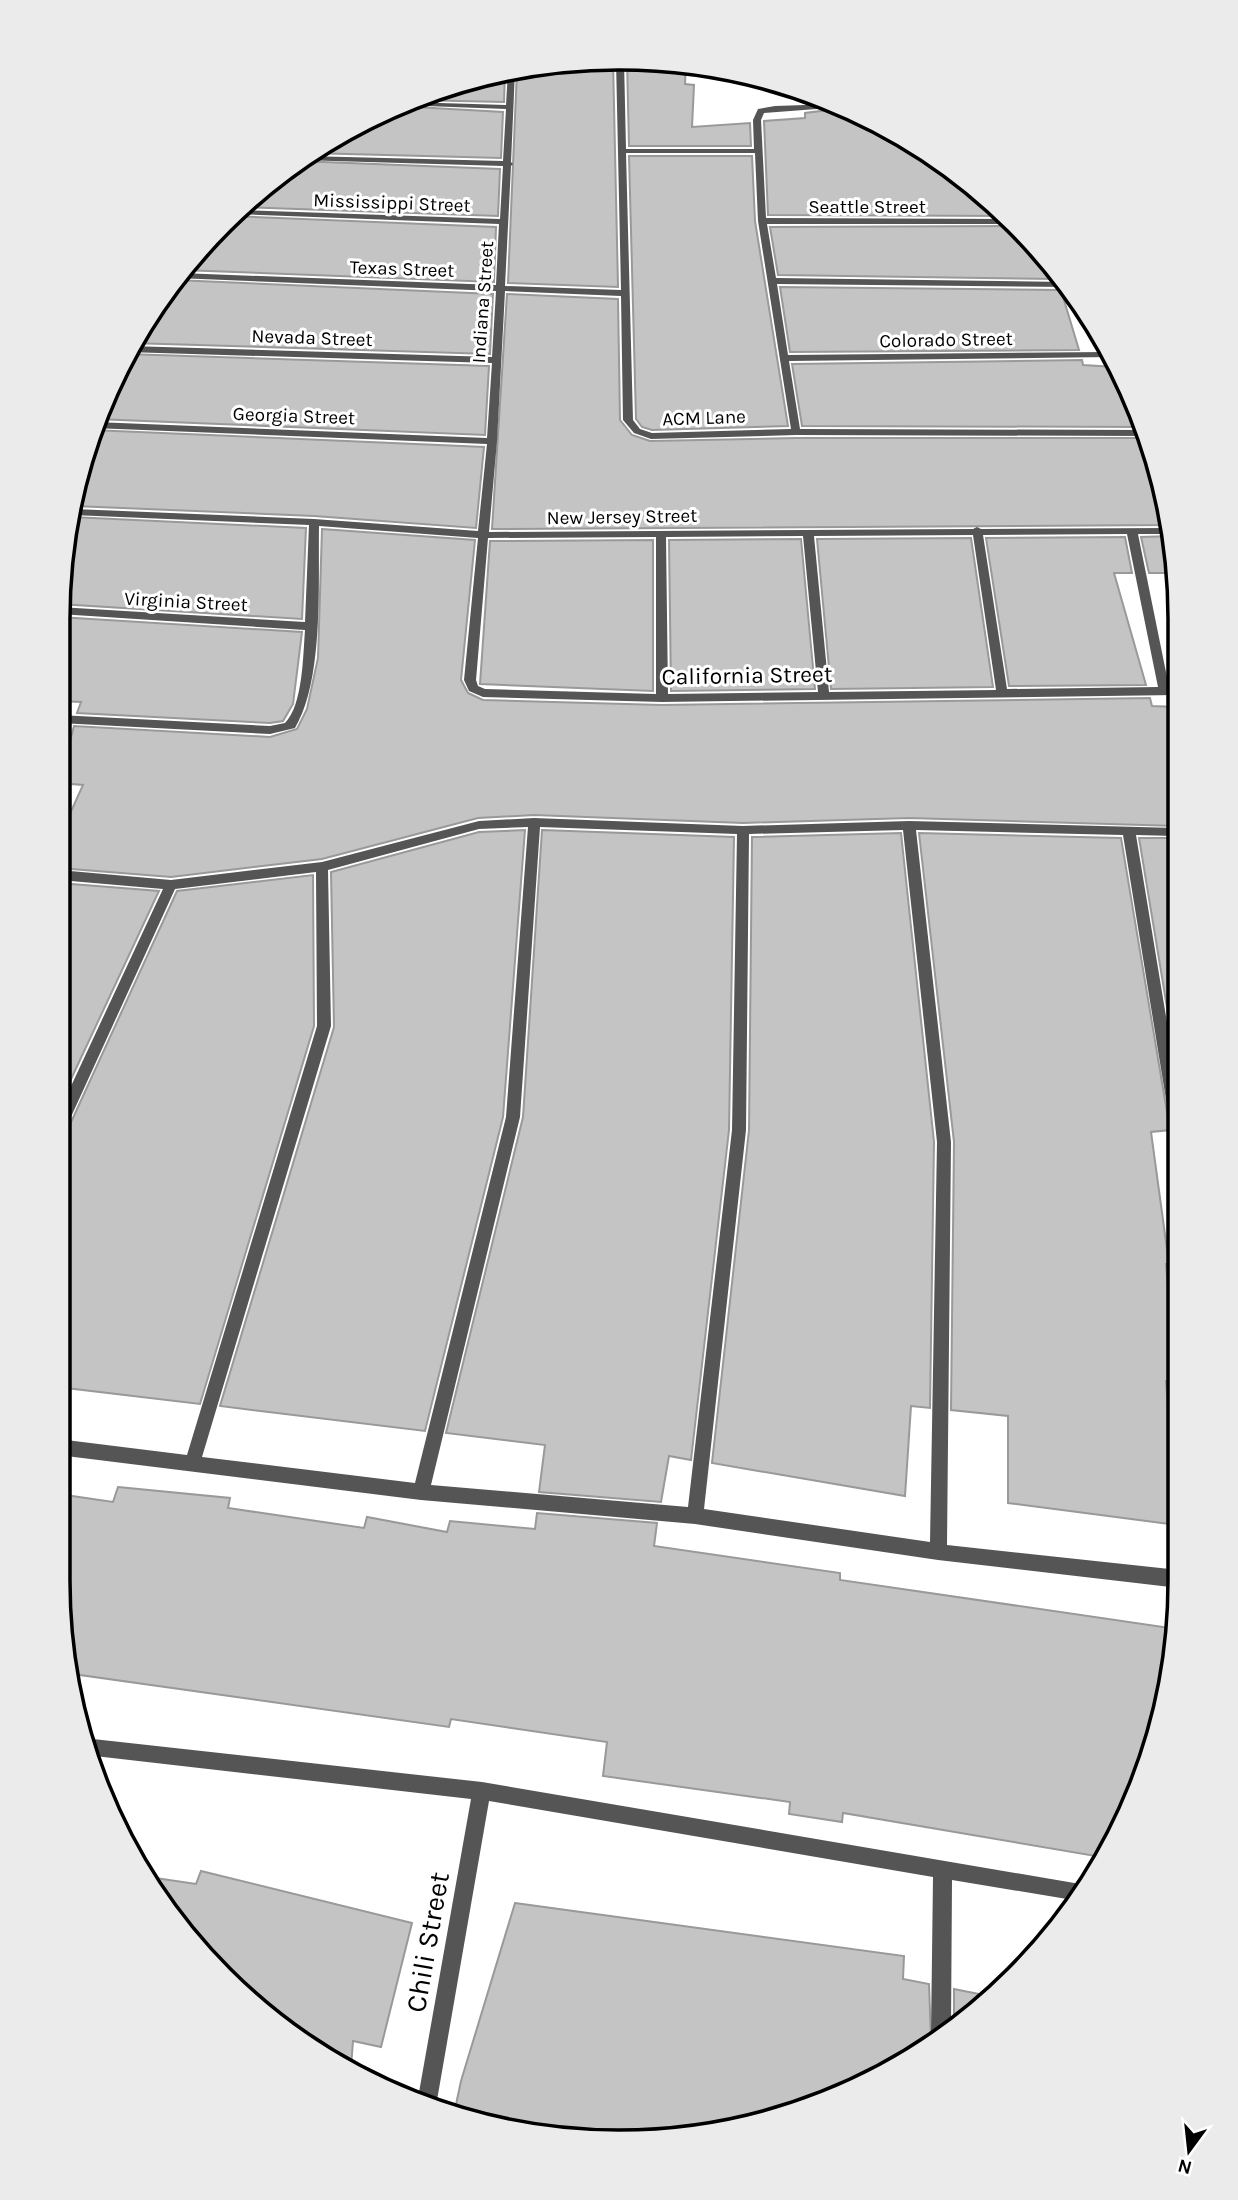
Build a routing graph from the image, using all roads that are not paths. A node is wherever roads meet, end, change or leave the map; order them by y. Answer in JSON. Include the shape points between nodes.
{"nodes":[{"id":1,"x":620,"y":70,"type":"edge"},
{"id":2,"x":511,"y":81,"type":"edge"},
{"id":3,"x":428,"y":105,"type":"edge"},
{"id":4,"x":509,"y":107,"type":"junction"},
{"id":5,"x":815,"y":107,"type":"edge"},
{"id":6,"x":622,"y":151,"type":"junction"},
{"id":7,"x":758,"y":151,"type":"junction"},
{"id":8,"x":321,"y":159,"type":"edge"},
{"id":9,"x":509,"y":164,"type":"junction"},
{"id":10,"x":250,"y":213,"type":"edge"},
{"id":11,"x":505,"y":222,"type":"junction"},
{"id":12,"x":762,"y":222,"type":"junction"},
{"id":13,"x":998,"y":222,"type":"edge"},
{"id":14,"x":190,"y":276,"type":"edge"},
{"id":15,"x":773,"y":281,"type":"junction"},
{"id":16,"x":1055,"y":285,"type":"edge"},
{"id":17,"x":500,"y":289,"type":"junction"},
{"id":18,"x":625,"y":293,"type":"junction"},
{"id":19,"x":141,"y":349,"type":"edge"},
{"id":20,"x":1100,"y":355,"type":"edge"},
{"id":21,"x":784,"y":358,"type":"junction"},
{"id":22,"x":495,"y":360,"type":"junction"},
{"id":23,"x":106,"y":425,"type":"edge"},
{"id":24,"x":796,"y":432,"type":"junction"},
{"id":25,"x":1135,"y":433,"type":"edge"},
{"id":26,"x":492,"y":441,"type":"junction"},
{"id":27,"x":81,"y":512,"type":"edge"},
{"id":28,"x":314,"y":522,"type":"junction"},
{"id":29,"x":977,"y":530,"type":"junction"},
{"id":30,"x":1132,"y":531,"type":"junction"},
{"id":31,"x":1160,"y":531,"type":"edge"},
{"id":32,"x":808,"y":532,"type":"junction"},
{"id":33,"x":661,"y":533,"type":"junction"},
{"id":34,"x":483,"y":535,"type":"junction"},
{"id":35,"x":70,"y":612,"type":"edge"},
{"id":36,"x":311,"y":626,"type":"junction"},
{"id":37,"x":1168,"y":682,"type":"edge"},
{"id":38,"x":1168,"y":690,"type":"edge"},
{"id":39,"x":1002,"y":692,"type":"junction"},
{"id":40,"x":824,"y":694,"type":"junction"},
{"id":41,"x":662,"y":698,"type":"junction"},
{"id":42,"x":70,"y":720,"type":"edge"},
{"id":43,"x":534,"y":822,"type":"junction"},
{"id":44,"x":909,"y":824,"type":"junction"},
{"id":45,"x":743,"y":830,"type":"junction"},
{"id":46,"x":1129,"y":832,"type":"junction"},
{"id":47,"x":1168,"y":832,"type":"edge"},
{"id":48,"x":322,"y":867,"type":"junction"},
{"id":49,"x":70,"y":876,"type":"edge"},
{"id":50,"x":171,"y":885,"type":"junction"},
{"id":51,"x":1168,"y":1069,"type":"edge"},
{"id":52,"x":70,"y":1104,"type":"edge"},
{"id":53,"x":70,"y":1448,"type":"edge"},
{"id":54,"x":193,"y":1461,"type":"junction"},
{"id":55,"x":421,"y":1492,"type":"junction"},
{"id":56,"x":695,"y":1516,"type":"junction"},
{"id":57,"x":937,"y":1552,"type":"junction"},
{"id":58,"x":1168,"y":1578,"type":"edge"},
{"id":59,"x":96,"y":1747,"type":"edge"},
{"id":60,"x":482,"y":1791,"type":"junction"},
{"id":61,"x":943,"y":1870,"type":"junction"},
{"id":62,"x":1072,"y":1891,"type":"edge"},
{"id":63,"x":941,"y":2025,"type":"edge"},
{"id":64,"x":428,"y":2095,"type":"edge"}],
"edges":[{"from":1,"to":6,"type":"street","name":"ACM Lane"},
{"from":2,"to":4,"type":"street","name":"Indiana Street"},
{"from":3,"to":4,"type":"street"},
{"from":4,"to":9,"type":"street","name":"Indiana Street"},
{"from":5,"to":7,"type":"street","via":[[761,111]]},
{"from":6,"to":7,"type":"street"},
{"from":6,"to":18,"type":"street","name":"ACM Lane"},
{"from":7,"to":12,"type":"street"},
{"from":8,"to":9,"type":"street"},
{"from":9,"to":11,"type":"street","name":"Indiana Street"},
{"from":10,"to":11,"type":"street","name":"Mississippi Street"},
{"from":11,"to":17,"type":"street","name":"Indiana Street"},
{"from":12,"to":13,"type":"street","name":"Seattle Street"},
{"from":12,"to":15,"type":"street"},
{"from":14,"to":17,"type":"street","name":"Texas Street"},
{"from":15,"to":16,"type":"street"},
{"from":15,"to":21,"type":"street"},
{"from":17,"to":18,"type":"street","name":"Texas Street"},
{"from":17,"to":22,"type":"street","name":"Indiana Street"},
{"from":18,"to":24,"type":"street","name":"ACM Lane","via":[[628,420],[637,431],[651,436]]},
{"from":19,"to":22,"type":"street","name":"Nevada Street"},
{"from":20,"to":21,"type":"street","name":"Colorado Street"},
{"from":21,"to":24,"type":"street"},
{"from":22,"to":26,"type":"street","name":"Indiana Street"},
{"from":23,"to":26,"type":"street","name":"Georgia Street"},
{"from":24,"to":25,"type":"street","name":"ACM Lane"},
{"from":26,"to":34,"type":"street","name":"Indiana Street"},
{"from":27,"to":28,"type":"street","name":"New Jersey Street"},
{"from":28,"to":34,"type":"street","name":"New Jersey Street"},
{"from":28,"to":36,"type":"street"},
{"from":29,"to":30,"type":"street","name":"New Jersey Street"},
{"from":29,"to":32,"type":"street","name":"New Jersey Street"},
{"from":29,"to":39,"type":"street"},
{"from":30,"to":31,"type":"street","name":"New Jersey Street"},
{"from":30,"to":37,"type":"street"},
{"from":32,"to":33,"type":"street","name":"New Jersey Street"},
{"from":32,"to":40,"type":"street"},
{"from":33,"to":34,"type":"street","name":"New Jersey Street"},
{"from":33,"to":41,"type":"street"},
{"from":34,"to":41,"type":"street","name":"California Street","via":[[470,680],[473,688],[483,693]]},
{"from":35,"to":36,"type":"street","name":"Virginia Street"},
{"from":36,"to":42,"type":"street","via":[[300,713],[290,726],[270,730]]},
{"from":38,"to":39,"type":"street","name":"California Street"},
{"from":39,"to":40,"type":"street","name":"California Street"},
{"from":40,"to":41,"type":"street","name":"California Street"},
{"from":43,"to":45,"type":"street"},
{"from":43,"to":48,"type":"street","via":[[478,825]]},
{"from":43,"to":55,"type":"street","via":[[513,1117]]},
{"from":44,"to":45,"type":"street"},
{"from":44,"to":46,"type":"street"},
{"from":44,"to":57,"type":"street","via":[[944,1142]]},
{"from":45,"to":56,"type":"street","via":[[739,1130]]},
{"from":46,"to":47,"type":"street"},
{"from":46,"to":51,"type":"street"},
{"from":48,"to":50,"type":"street"},
{"from":48,"to":54,"type":"street","via":[[324,1026]]},
{"from":49,"to":50,"type":"street"},
{"from":50,"to":52,"type":"street"},
{"from":53,"to":54,"type":"street"},
{"from":54,"to":55,"type":"street"},
{"from":55,"to":56,"type":"street"},
{"from":56,"to":57,"type":"street"},
{"from":57,"to":58,"type":"street"},
{"from":59,"to":60,"type":"street"},
{"from":60,"to":61,"type":"street"},
{"from":60,"to":64,"type":"street","name":"Chili Street"},
{"from":61,"to":62,"type":"street"},
{"from":61,"to":63,"type":"street"}]}
